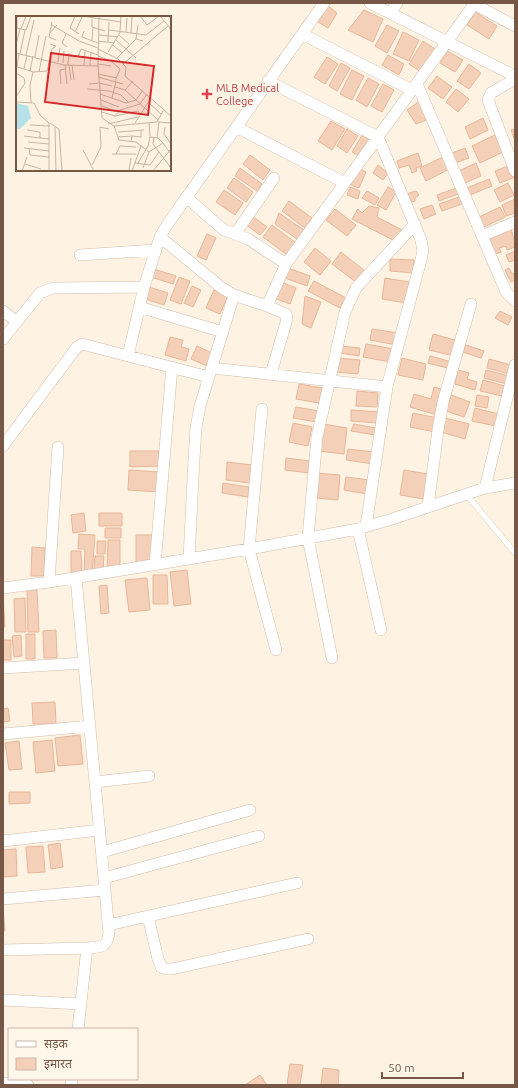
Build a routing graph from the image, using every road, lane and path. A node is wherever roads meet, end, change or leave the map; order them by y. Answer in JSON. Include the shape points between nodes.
{"nodes":[{"id":1,"x":324,"y":3,"type":"edge"},
{"id":2,"x":370,"y":3,"type":"edge"},
{"id":3,"x":397,"y":3,"type":"edge"},
{"id":4,"x":475,"y":3,"type":"edge"},
{"id":5,"x":390,"y":13,"type":"junction"},
{"id":6,"x":515,"y":26,"type":"edge"},
{"id":7,"x":302,"y":34,"type":"junction"},
{"id":8,"x":447,"y":42,"type":"junction"},
{"id":9,"x":515,"y":77,"type":"edge"},
{"id":10,"x":268,"y":81,"type":"junction"},
{"id":11,"x":414,"y":87,"type":"junction"},
{"id":12,"x":236,"y":127,"type":"junction"},
{"id":13,"x":378,"y":137,"type":"junction"},
{"id":14,"x":515,"y":171,"type":"edge"},
{"id":15,"x":274,"y":178,"type":"dead end"},
{"id":16,"x":345,"y":184,"type":"junction"},
{"id":17,"x":186,"y":197,"type":"junction"},
{"id":18,"x":515,"y":222,"type":"edge"},
{"id":19,"x":415,"y":224,"type":"junction"},
{"id":20,"x":235,"y":234,"type":"junction"},
{"id":21,"x":482,"y":236,"type":"junction"},
{"id":22,"x":160,"y":237,"type":"junction"},
{"id":23,"x":156,"y":250,"type":"junction"},
{"id":24,"x":80,"y":255,"type":"dead end"},
{"id":25,"x":286,"y":264,"type":"junction"},
{"id":26,"x":144,"y":287,"type":"junction"},
{"id":27,"x":234,"y":294,"type":"junction"},
{"id":28,"x":515,"y":301,"type":"edge"},
{"id":29,"x":471,"y":304,"type":"dead end"},
{"id":30,"x":267,"y":306,"type":"junction"},
{"id":31,"x":140,"y":307,"type":"junction"},
{"id":32,"x":3,"y":311,"type":"edge"},
{"id":33,"x":17,"y":322,"type":"junction"},
{"id":34,"x":223,"y":332,"type":"junction"},
{"id":35,"x":3,"y":339,"type":"edge"},
{"id":36,"x":128,"y":356,"type":"junction"},
{"id":37,"x":515,"y":365,"type":"edge"},
{"id":38,"x":172,"y":367,"type":"junction"},
{"id":39,"x":210,"y":373,"type":"junction"},
{"id":40,"x":271,"y":374,"type":"junction"},
{"id":41,"x":330,"y":381,"type":"junction"},
{"id":42,"x":387,"y":387,"type":"junction"},
{"id":43,"x":262,"y":409,"type":"dead end"},
{"id":44,"x":3,"y":446,"type":"edge"},
{"id":45,"x":58,"y":447,"type":"dead end"},
{"id":46,"x":515,"y":483,"type":"edge"},
{"id":47,"x":485,"y":488,"type":"junction"},
{"id":48,"x":466,"y":494,"type":"junction"},
{"id":49,"x":428,"y":507,"type":"junction"},
{"id":50,"x":362,"y":528,"type":"junction"},
{"id":51,"x":308,"y":538,"type":"junction"},
{"id":52,"x":249,"y":549,"type":"junction"},
{"id":53,"x":515,"y":553,"type":"edge"},
{"id":54,"x":188,"y":559,"type":"junction"},
{"id":55,"x":155,"y":564,"type":"junction"},
{"id":56,"x":76,"y":578,"type":"junction"},
{"id":57,"x":49,"y":582,"type":"junction"},
{"id":58,"x":3,"y":588,"type":"edge"},
{"id":59,"x":381,"y":630,"type":"dead end"},
{"id":60,"x":276,"y":650,"type":"dead end"},
{"id":61,"x":332,"y":658,"type":"dead end"},
{"id":62,"x":84,"y":663,"type":"junction"},
{"id":63,"x":3,"y":668,"type":"edge"},
{"id":64,"x":90,"y":726,"type":"junction"},
{"id":65,"x":3,"y":734,"type":"edge"},
{"id":66,"x":149,"y":776,"type":"dead end"},
{"id":67,"x":95,"y":782,"type":"junction"},
{"id":68,"x":250,"y":810,"type":"dead end"},
{"id":69,"x":100,"y":830,"type":"junction"},
{"id":70,"x":258,"y":836,"type":"dead end"},
{"id":71,"x":3,"y":841,"type":"edge"},
{"id":72,"x":102,"y":852,"type":"junction"},
{"id":73,"x":104,"y":878,"type":"junction"},
{"id":74,"x":297,"y":883,"type":"dead end"},
{"id":75,"x":105,"y":890,"type":"junction"},
{"id":76,"x":3,"y":898,"type":"edge"},
{"id":77,"x":148,"y":916,"type":"junction"},
{"id":78,"x":108,"y":925,"type":"junction"},
{"id":79,"x":308,"y":939,"type":"dead end"},
{"id":80,"x":87,"y":948,"type":"junction"},
{"id":81,"x":3,"y":950,"type":"edge"},
{"id":82,"x":3,"y":1000,"type":"edge"},
{"id":83,"x":81,"y":1004,"type":"junction"},
{"id":84,"x":78,"y":1028,"type":"edge"},
{"id":85,"x":3,"y":1083,"type":"edge"},
{"id":86,"x":28,"y":1085,"type":"edge"}],
"edges":[{"from":1,"to":7,"type":"street"},
{"from":2,"to":5,"type":"street"},
{"from":3,"to":5,"type":"street"},
{"from":4,"to":6,"type":"street"},
{"from":4,"to":8,"type":"street"},
{"from":5,"to":8,"type":"street"},
{"from":7,"to":10,"type":"street"},
{"from":7,"to":11,"type":"street"},
{"from":8,"to":9,"type":"street"},
{"from":8,"to":11,"type":"street"},
{"from":9,"to":14,"type":"street","via":[[491,93],[488,100]]},
{"from":10,"to":12,"type":"street"},
{"from":10,"to":13,"type":"street"},
{"from":11,"to":13,"type":"street"},
{"from":11,"to":21,"type":"street"},
{"from":12,"to":16,"type":"street"},
{"from":12,"to":17,"type":"street"},
{"from":13,"to":16,"type":"street"},
{"from":13,"to":19,"type":"street"},
{"from":15,"to":20,"type":"street"},
{"from":16,"to":25,"type":"street"},
{"from":17,"to":20,"type":"street","via":[[224,230]]},
{"from":17,"to":22,"type":"street"},
{"from":18,"to":21,"type":"street"},
{"from":19,"to":41,"type":"street","via":[[356,288],[345,312]]},
{"from":19,"to":42,"type":"street","via":[[421,240],[422,256]]},
{"from":20,"to":25,"type":"street","via":[[248,239]]},
{"from":21,"to":28,"type":"street","via":[[506,292]]},
{"from":22,"to":23,"type":"street"},
{"from":22,"to":27,"type":"street"},
{"from":23,"to":24,"type":"street"},
{"from":23,"to":26,"type":"street"},
{"from":25,"to":30,"type":"street"},
{"from":26,"to":31,"type":"street"},
{"from":26,"to":33,"type":"street","via":[[45,290]]},
{"from":27,"to":30,"type":"street"},
{"from":27,"to":34,"type":"street"},
{"from":29,"to":49,"type":"street","via":[[438,430]]},
{"from":30,"to":40,"type":"street","via":[[283,312],[287,319]]},
{"from":31,"to":34,"type":"street"},
{"from":31,"to":36,"type":"street"},
{"from":32,"to":33,"type":"street"},
{"from":33,"to":35,"type":"street"},
{"from":34,"to":39,"type":"street"},
{"from":36,"to":38,"type":"street"},
{"from":36,"to":44,"type":"street","via":[[88,345],[82,344],[77,347]]},
{"from":37,"to":47,"type":"street"},
{"from":38,"to":39,"type":"street"},
{"from":38,"to":55,"type":"street"},
{"from":39,"to":40,"type":"street"},
{"from":39,"to":54,"type":"street","via":[[196,428]]},
{"from":40,"to":41,"type":"street"},
{"from":41,"to":42,"type":"street"},
{"from":41,"to":51,"type":"street","via":[[316,437]]},
{"from":42,"to":50,"type":"street"},
{"from":43,"to":52,"type":"street"},
{"from":45,"to":57,"type":"street"},
{"from":46,"to":47,"type":"street"},
{"from":47,"to":48,"type":"street"},
{"from":48,"to":49,"type":"street"},
{"from":48,"to":53,"type":"lane"},
{"from":49,"to":50,"type":"street"},
{"from":50,"to":51,"type":"street"},
{"from":50,"to":59,"type":"street"},
{"from":51,"to":52,"type":"street"},
{"from":51,"to":61,"type":"street"},
{"from":52,"to":54,"type":"street"},
{"from":52,"to":60,"type":"street"},
{"from":54,"to":55,"type":"street"},
{"from":55,"to":56,"type":"street"},
{"from":56,"to":57,"type":"street"},
{"from":56,"to":62,"type":"street"},
{"from":57,"to":58,"type":"street"},
{"from":62,"to":63,"type":"street"},
{"from":62,"to":64,"type":"street"},
{"from":64,"to":65,"type":"street"},
{"from":64,"to":67,"type":"street"},
{"from":66,"to":67,"type":"street"},
{"from":67,"to":69,"type":"street"},
{"from":68,"to":72,"type":"street"},
{"from":69,"to":71,"type":"street"},
{"from":69,"to":72,"type":"street"},
{"from":70,"to":73,"type":"street"},
{"from":72,"to":73,"type":"street"},
{"from":73,"to":75,"type":"street"},
{"from":74,"to":77,"type":"street"},
{"from":75,"to":76,"type":"street"},
{"from":75,"to":78,"type":"street"},
{"from":77,"to":78,"type":"street"},
{"from":77,"to":79,"type":"street","via":[[158,959],[161,967],[166,969]]},
{"from":78,"to":80,"type":"street","via":[[108,940],[105,945]]},
{"from":80,"to":81,"type":"street"},
{"from":80,"to":83,"type":"street"},
{"from":82,"to":83,"type":"street"},
{"from":83,"to":84,"type":"street"},
{"from":85,"to":86,"type":"street"}]}
